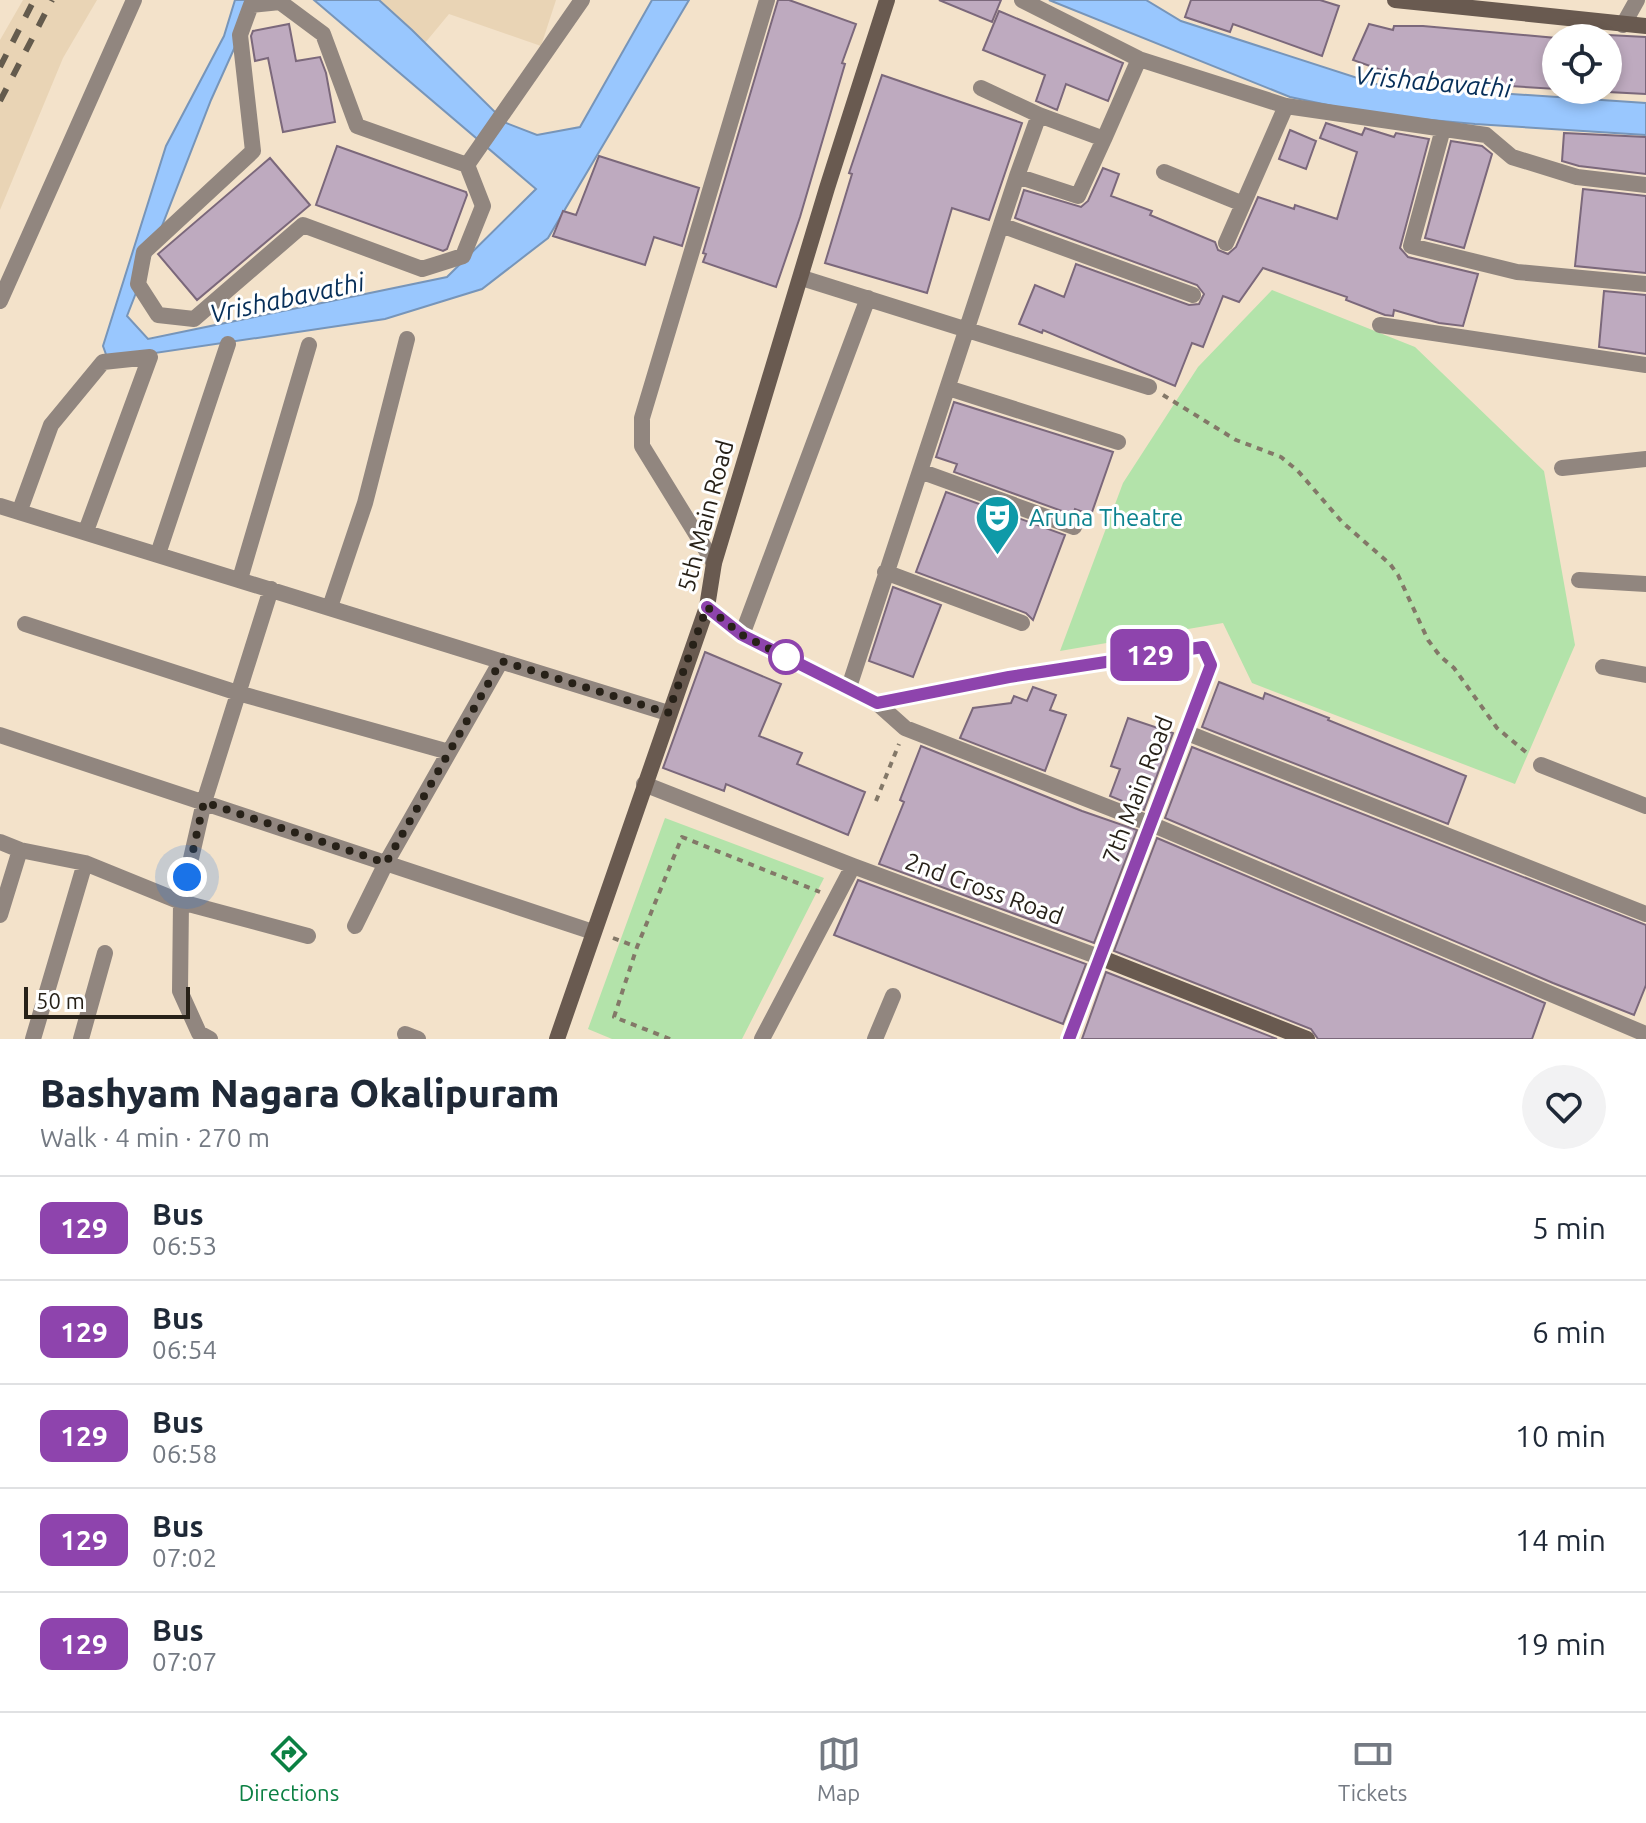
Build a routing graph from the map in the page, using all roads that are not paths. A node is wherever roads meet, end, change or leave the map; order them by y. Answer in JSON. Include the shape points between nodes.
{"nodes":[{"id":1,"x":134,"y":0,"type":"edge"},
{"id":2,"x":582,"y":0,"type":"edge"},
{"id":3,"x":767,"y":0,"type":"edge"},
{"id":4,"x":887,"y":0,"type":"edge"},
{"id":5,"x":1022,"y":0,"type":"edge"},
{"id":6,"x":1395,"y":0,"type":"edge"},
{"id":7,"x":1637,"y":0,"type":"edge"},
{"id":8,"x":1623,"y":25,"type":"junction"},
{"id":9,"x":1646,"y":26,"type":"edge"},
{"id":10,"x":1139,"y":59,"type":"junction"},
{"id":11,"x":981,"y":88,"type":"dead end"},
{"id":12,"x":1286,"y":106,"type":"junction"},
{"id":13,"x":1039,"y":115,"type":"junction"},
{"id":14,"x":1443,"y":129,"type":"junction"},
{"id":15,"x":1104,"y":139,"type":"junction"},
{"id":16,"x":467,"y":165,"type":"junction"},
{"id":17,"x":1164,"y":172,"type":"dead end"},
{"id":18,"x":1017,"y":176,"type":"junction"},
{"id":19,"x":1646,"y":185,"type":"edge"},
{"id":20,"x":1243,"y":204,"type":"junction"},
{"id":21,"x":1001,"y":225,"type":"junction"},
{"id":22,"x":1226,"y":243,"type":"dead end"},
{"id":23,"x":802,"y":278,"type":"junction"},
{"id":24,"x":1646,"y":284,"type":"edge"},
{"id":25,"x":1193,"y":295,"type":"dead end"},
{"id":26,"x":868,"y":298,"type":"junction"},
{"id":27,"x":0,"y":301,"type":"edge"},
{"id":28,"x":1380,"y":325,"type":"dead end"},
{"id":29,"x":967,"y":330,"type":"junction"},
{"id":30,"x":407,"y":339,"type":"dead end"},
{"id":31,"x":228,"y":344,"type":"dead end"},
{"id":32,"x":309,"y":345,"type":"dead end"},
{"id":33,"x":1646,"y":365,"type":"edge"},
{"id":34,"x":1149,"y":387,"type":"road end"},
{"id":35,"x":948,"y":388,"type":"junction"},
{"id":36,"x":1118,"y":442,"type":"dead end"},
{"id":37,"x":1646,"y":459,"type":"edge"},
{"id":38,"x":1562,"y":468,"type":"dead end"},
{"id":39,"x":920,"y":471,"type":"junction"},
{"id":40,"x":0,"y":506,"type":"edge"},
{"id":41,"x":20,"y":510,"type":"junction"},
{"id":42,"x":1074,"y":527,"type":"dead end"},
{"id":43,"x":86,"y":531,"type":"junction"},
{"id":44,"x":158,"y":554,"type":"junction"},
{"id":45,"x":714,"y":563,"type":"junction"},
{"id":46,"x":885,"y":572,"type":"junction"},
{"id":47,"x":240,"y":579,"type":"junction"},
{"id":48,"x":1579,"y":580,"type":"dead end"},
{"id":49,"x":1646,"y":584,"type":"edge"},
{"id":50,"x":271,"y":589,"type":"junction"},
{"id":51,"x":330,"y":607,"type":"junction"},
{"id":52,"x":707,"y":607,"type":"junction"},
{"id":53,"x":1022,"y":623,"type":"dead end"},
{"id":54,"x":25,"y":624,"type":"dead end"},
{"id":55,"x":742,"y":635,"type":"junction"},
{"id":56,"x":501,"y":661,"type":"junction"},
{"id":57,"x":1603,"y":667,"type":"dead end"},
{"id":58,"x":1646,"y":675,"type":"edge"},
{"id":59,"x":849,"y":687,"type":"junction"},
{"id":60,"x":238,"y":693,"type":"junction"},
{"id":61,"x":877,"y":703,"type":"junction"},
{"id":62,"x":668,"y":713,"type":"junction"},
{"id":63,"x":1185,"y":732,"type":"junction"},
{"id":64,"x":0,"y":735,"type":"edge"},
{"id":65,"x":449,"y":752,"type":"junction"},
{"id":66,"x":1541,"y":765,"type":"road end"},
{"id":67,"x":644,"y":784,"type":"junction"},
{"id":68,"x":204,"y":802,"type":"junction"},
{"id":69,"x":1646,"y":806,"type":"edge"},
{"id":70,"x":1151,"y":824,"type":"junction"},
{"id":71,"x":0,"y":842,"type":"edge"},
{"id":72,"x":20,"y":850,"type":"junction"},
{"id":73,"x":85,"y":863,"type":"junction"},
{"id":74,"x":386,"y":863,"type":"junction"},
{"id":75,"x":853,"y":866,"type":"junction"},
{"id":76,"x":181,"y":902,"type":"junction"},
{"id":77,"x":1646,"y":914,"type":"edge"},
{"id":78,"x":0,"y":915,"type":"edge"},
{"id":79,"x":355,"y":926,"type":"dead end"},
{"id":80,"x":593,"y":932,"type":"junction"},
{"id":81,"x":308,"y":936,"type":"dead end"},
{"id":82,"x":105,"y":953,"type":"dead end"},
{"id":83,"x":1099,"y":957,"type":"junction"},
{"id":84,"x":893,"y":996,"type":"dead end"},
{"id":85,"x":1643,"y":1032,"type":"edge"},
{"id":86,"x":202,"y":1037,"type":"edge"},
{"id":87,"x":33,"y":1039,"type":"edge"},
{"id":88,"x":81,"y":1039,"type":"edge"},
{"id":89,"x":557,"y":1039,"type":"edge"},
{"id":90,"x":762,"y":1039,"type":"edge"},
{"id":91,"x":875,"y":1039,"type":"edge"},
{"id":92,"x":1069,"y":1039,"type":"edge"},
{"id":93,"x":1307,"y":1039,"type":"edge"}],
"edges":[{"from":1,"to":27,"type":"street"},
{"from":2,"to":16,"type":"street"},
{"from":3,"to":45,"type":"street","via":[[642,418],[642,446]]},
{"from":4,"to":23,"type":"street","name":"5th Main Road"},
{"from":5,"to":10,"type":"street"},
{"from":6,"to":8,"type":"street"},
{"from":7,"to":8,"type":"street"},
{"from":8,"to":9,"type":"street"},
{"from":10,"to":12,"type":"street"},
{"from":10,"to":15,"type":"street"},
{"from":11,"to":13,"type":"street"},
{"from":12,"to":14,"type":"street"},
{"from":12,"to":20,"type":"street"},
{"from":13,"to":15,"type":"street"},
{"from":13,"to":18,"type":"street"},
{"from":14,"to":19,"type":"street","via":[[1486,135],[1512,157],[1577,177]]},
{"from":14,"to":24,"type":"street","via":[[1411,246],[1517,272]]},
{"from":15,"to":18,"type":"street","via":[[1078,196]]},
{"from":16,"to":16,"type":"street","via":[[357,126],[323,34],[280,2],[251,5],[240,35],[253,151],[144,252],[138,284],[158,315],[194,319],[303,225],[422,269],[463,256],[483,206]]},
{"from":17,"to":20,"type":"street"},
{"from":18,"to":21,"type":"street"},
{"from":20,"to":22,"type":"street"},
{"from":21,"to":25,"type":"street"},
{"from":21,"to":29,"type":"street"},
{"from":23,"to":26,"type":"street"},
{"from":23,"to":45,"type":"street","name":"5th Main Road"},
{"from":26,"to":29,"type":"street"},
{"from":26,"to":55,"type":"street"},
{"from":28,"to":33,"type":"street"},
{"from":29,"to":34,"type":"street"},
{"from":29,"to":35,"type":"street"},
{"from":30,"to":51,"type":"street","via":[[365,503]]},
{"from":31,"to":44,"type":"street"},
{"from":32,"to":47,"type":"street"},
{"from":35,"to":36,"type":"street"},
{"from":35,"to":39,"type":"street"},
{"from":37,"to":38,"type":"street"},
{"from":39,"to":42,"type":"street"},
{"from":39,"to":46,"type":"street"},
{"from":40,"to":41,"type":"street"},
{"from":41,"to":43,"type":"street"},
{"from":41,"to":43,"type":"street","via":[[51,425],[103,362],[150,357]]},
{"from":43,"to":44,"type":"street"},
{"from":44,"to":47,"type":"street"},
{"from":45,"to":52,"type":"street","name":"5th Main Road"},
{"from":46,"to":53,"type":"street"},
{"from":46,"to":59,"type":"street"},
{"from":47,"to":50,"type":"street"},
{"from":48,"to":49,"type":"street"},
{"from":50,"to":51,"type":"street"},
{"from":50,"to":60,"type":"street"},
{"from":51,"to":56,"type":"street"},
{"from":52,"to":55,"type":"street"},
{"from":52,"to":62,"type":"street","name":"5th Main Road"},
{"from":54,"to":60,"type":"street"},
{"from":55,"to":59,"type":"street"},
{"from":56,"to":62,"type":"street"},
{"from":56,"to":65,"type":"street"},
{"from":57,"to":58,"type":"street"},
{"from":59,"to":61,"type":"street"},
{"from":60,"to":65,"type":"street"},
{"from":60,"to":68,"type":"street"},
{"from":61,"to":63,"type":"street","name":"7th Main Road","via":[[1203,647],[1211,665]]},
{"from":61,"to":70,"type":"street","via":[[905,728]]},
{"from":62,"to":67,"type":"street","name":"5th Main Road"},
{"from":63,"to":70,"type":"street","name":"7th Main Road"},
{"from":63,"to":77,"type":"street"},
{"from":64,"to":68,"type":"street"},
{"from":65,"to":74,"type":"street"},
{"from":66,"to":69,"type":"street"},
{"from":67,"to":75,"type":"street","name":"2nd Cross Road"},
{"from":67,"to":80,"type":"street","name":"5th Main Road"},
{"from":68,"to":74,"type":"street"},
{"from":68,"to":76,"type":"street"},
{"from":70,"to":83,"type":"street","name":"7th Main Road"},
{"from":70,"to":85,"type":"street"},
{"from":71,"to":72,"type":"street"},
{"from":72,"to":73,"type":"street"},
{"from":72,"to":78,"type":"street"},
{"from":73,"to":76,"type":"street"},
{"from":73,"to":87,"type":"street"},
{"from":74,"to":79,"type":"street"},
{"from":74,"to":80,"type":"street"},
{"from":75,"to":83,"type":"street","name":"2nd Cross Road"},
{"from":75,"to":90,"type":"street"},
{"from":76,"to":81,"type":"street"},
{"from":76,"to":86,"type":"street","via":[[180,991]]},
{"from":80,"to":89,"type":"street","name":"5th Main Road"},
{"from":82,"to":88,"type":"street"},
{"from":83,"to":92,"type":"street","name":"7th Main Road"},
{"from":83,"to":93,"type":"street","name":"2nd Cross Road"},
{"from":84,"to":91,"type":"street"}]}
